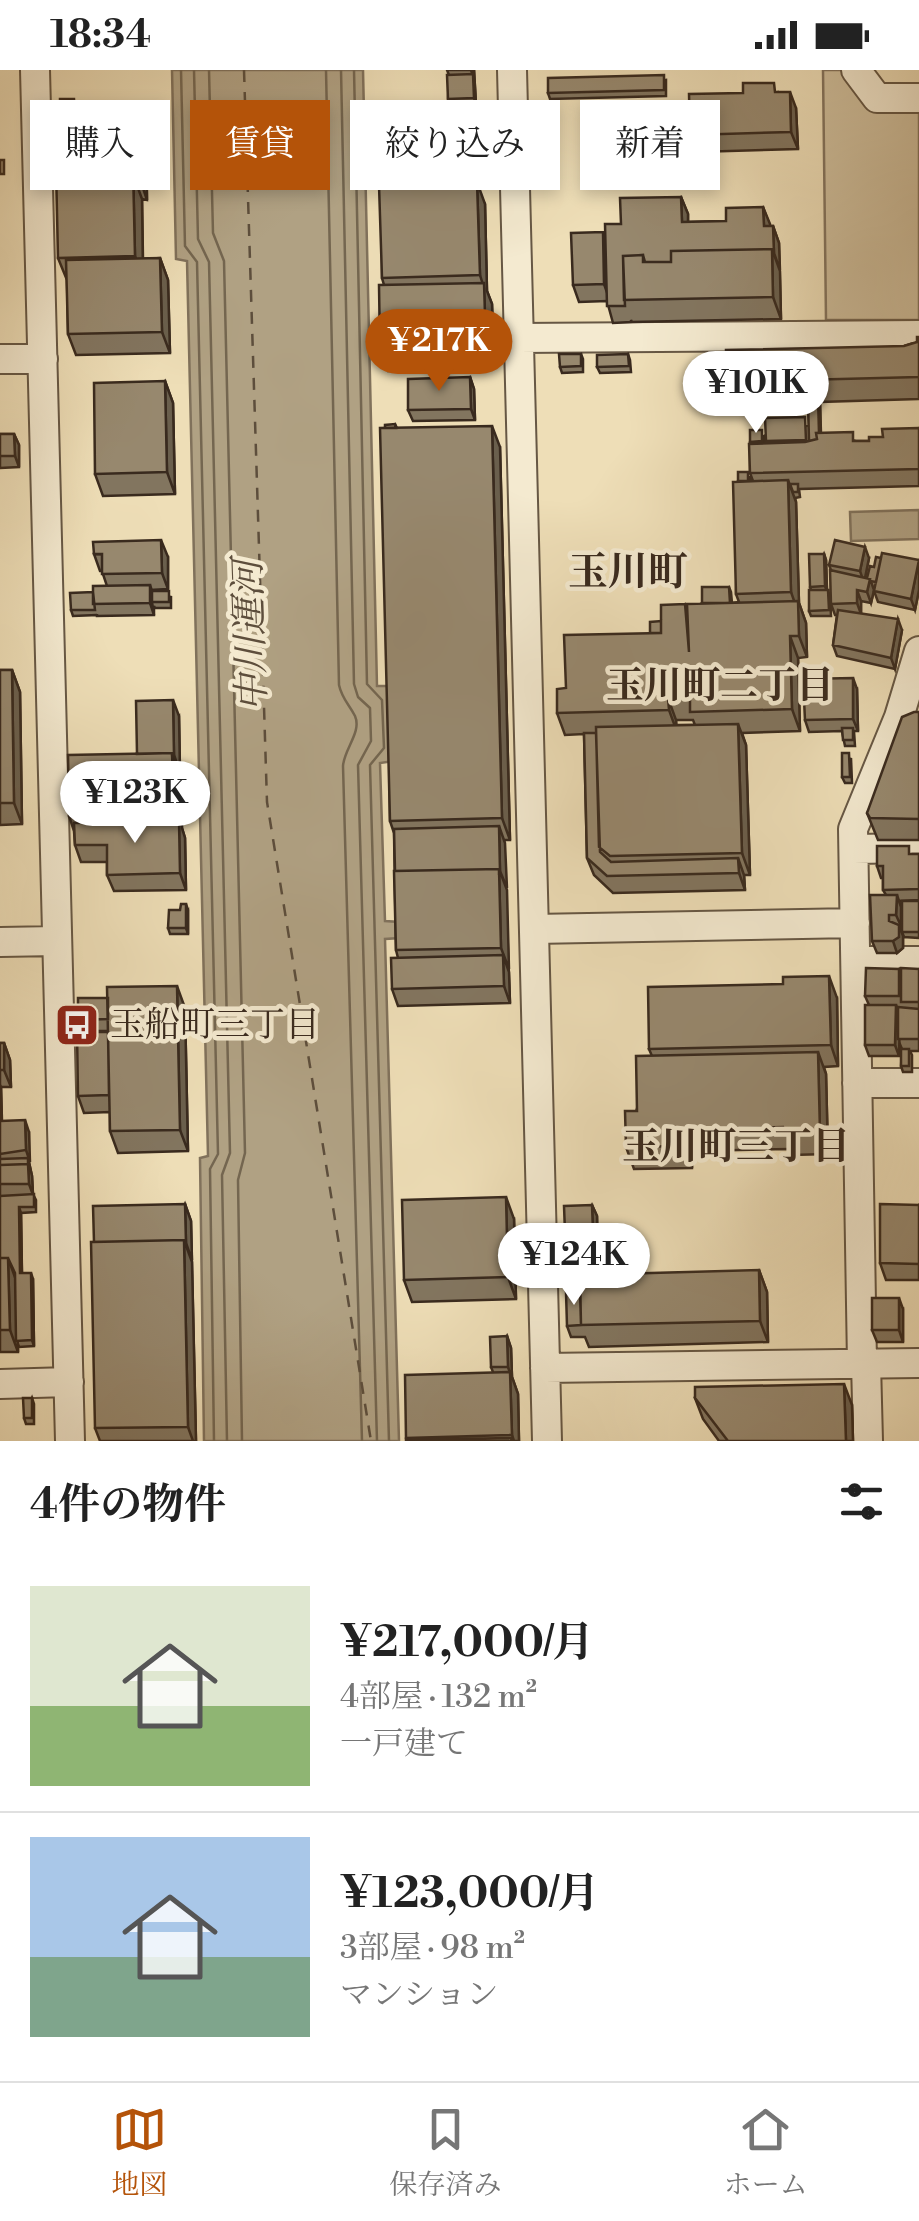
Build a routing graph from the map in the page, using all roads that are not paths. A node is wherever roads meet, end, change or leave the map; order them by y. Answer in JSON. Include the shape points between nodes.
{"nodes":[{"id":1,"x":36,"y":70,"type":"edge"},
{"id":2,"x":512,"y":70,"type":"edge"},
{"id":3,"x":856,"y":70,"type":"edge"},
{"id":4,"x":919,"y":98,"type":"edge"},
{"id":5,"x":919,"y":335,"type":"edge"},
{"id":6,"x":519,"y":338,"type":"junction"},
{"id":7,"x":43,"y":358,"type":"junction"},
{"id":8,"x":0,"y":360,"type":"edge"},
{"id":9,"x":919,"y":651,"type":"edge"},
{"id":10,"x":909,"y":716,"type":"edge"},
{"id":11,"x":919,"y":848,"type":"edge"},
{"id":12,"x":854,"y":849,"type":"junction"},
{"id":13,"x":855,"y":923,"type":"junction"},
{"id":14,"x":534,"y":929,"type":"junction"},
{"id":15,"x":56,"y":941,"type":"junction"},
{"id":16,"x":0,"y":942,"type":"edge"},
{"id":17,"x":856,"y":961,"type":"junction"},
{"id":18,"x":919,"y":962,"type":"edge"},
{"id":19,"x":857,"y":1083,"type":"junction"},
{"id":20,"x":919,"y":1083,"type":"edge"},
{"id":21,"x":864,"y":1363,"type":"junction"},
{"id":22,"x":919,"y":1363,"type":"edge"},
{"id":23,"x":545,"y":1368,"type":"junction"},
{"id":24,"x":68,"y":1382,"type":"junction"},
{"id":25,"x":0,"y":1384,"type":"edge"},
{"id":26,"x":70,"y":1441,"type":"edge"},
{"id":27,"x":547,"y":1441,"type":"edge"},
{"id":28,"x":868,"y":1441,"type":"edge"}],
"edges":[{"from":1,"to":7,"type":"street"},
{"from":2,"to":6,"type":"street"},
{"from":3,"to":4,"type":"street","via":[[877,98]]},
{"from":5,"to":6,"type":"street"},
{"from":6,"to":14,"type":"street"},
{"from":7,"to":8,"type":"street"},
{"from":7,"to":15,"type":"street"},
{"from":9,"to":10,"type":"street"},
{"from":10,"to":12,"type":"street","via":[[853,829]]},
{"from":11,"to":12,"type":"street"},
{"from":12,"to":13,"type":"street"},
{"from":13,"to":14,"type":"street"},
{"from":13,"to":17,"type":"street"},
{"from":14,"to":23,"type":"street"},
{"from":15,"to":16,"type":"street"},
{"from":15,"to":24,"type":"street"},
{"from":17,"to":18,"type":"street"},
{"from":17,"to":19,"type":"street"},
{"from":19,"to":20,"type":"street"},
{"from":19,"to":21,"type":"street"},
{"from":21,"to":22,"type":"street"},
{"from":21,"to":23,"type":"street"},
{"from":21,"to":28,"type":"street"},
{"from":23,"to":27,"type":"street"},
{"from":24,"to":25,"type":"street"},
{"from":24,"to":26,"type":"street"}]}
